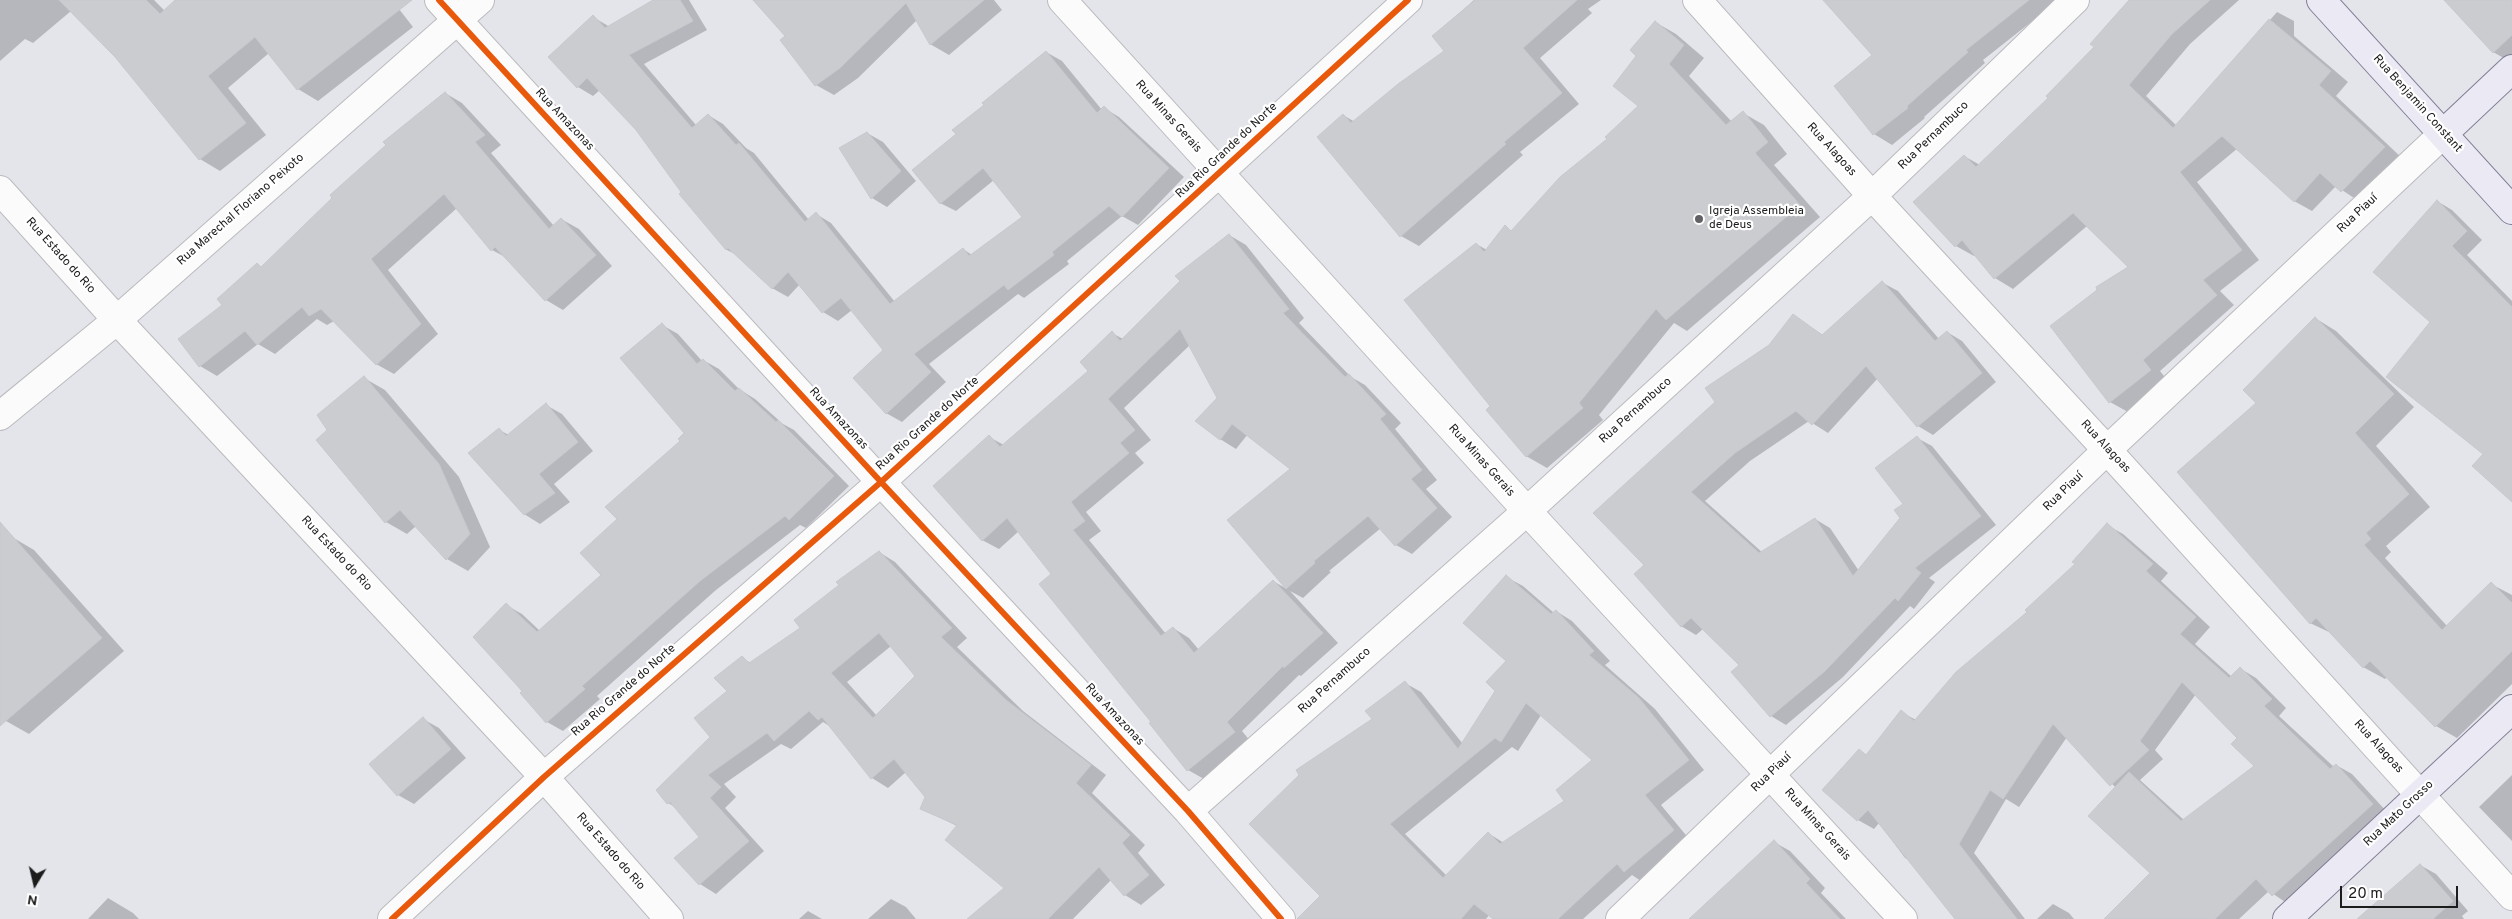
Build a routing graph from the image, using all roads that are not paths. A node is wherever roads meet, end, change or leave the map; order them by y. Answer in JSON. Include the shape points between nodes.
{"nodes":[{"id":1,"x":480,"y":0,"type":"edge"},
{"id":2,"x":1062,"y":0,"type":"edge"},
{"id":3,"x":1408,"y":0,"type":"edge"},
{"id":4,"x":1697,"y":0,"type":"edge"},
{"id":5,"x":2075,"y":0,"type":"edge"},
{"id":6,"x":2321,"y":0,"type":"edge"},
{"id":7,"x":448,"y":10,"type":"edge"},
{"id":8,"x":2512,"y":69,"type":"edge"},
{"id":9,"x":2444,"y":133,"type":"junction"},
{"id":10,"x":1219,"y":174,"type":"junction"},
{"id":11,"x":0,"y":190,"type":"edge"},
{"id":12,"x":1872,"y":196,"type":"junction"},
{"id":13,"x":2512,"y":210,"type":"edge"},
{"id":14,"x":117,"y":320,"type":"junction"},
{"id":15,"x":0,"y":416,"type":"edge"},
{"id":16,"x":2107,"y":450,"type":"junction"},
{"id":17,"x":881,"y":482,"type":"junction"},
{"id":18,"x":1526,"y":511,"type":"junction"},
{"id":19,"x":2512,"y":709,"type":"edge"},
{"id":20,"x":1770,"y":774,"type":"junction"},
{"id":21,"x":544,"y":777,"type":"junction"},
{"id":22,"x":2421,"y":794,"type":"junction"},
{"id":23,"x":1188,"y":811,"type":"junction"},
{"id":24,"x":2512,"y":896,"type":"edge"},
{"id":25,"x":392,"y":919,"type":"edge"},
{"id":26,"x":669,"y":919,"type":"edge"},
{"id":27,"x":1281,"y":919,"type":"edge"},
{"id":28,"x":1620,"y":919,"type":"edge"},
{"id":29,"x":1903,"y":919,"type":"edge"},
{"id":30,"x":2287,"y":919,"type":"edge"}],
"edges":[{"from":1,"to":7,"type":"street","name":"Rua Marechal Floriano Peixoto"},
{"from":2,"to":10,"type":"street","name":"Rua Minas Gerais"},
{"from":3,"to":10,"type":"street","name":"Rua Rio Grande do Norte"},
{"from":4,"to":12,"type":"street","name":"Rua Alagoas"},
{"from":5,"to":12,"type":"street","name":"Rua Pernambuco"},
{"from":6,"to":9,"type":"street","name":"Rua Benjamin Constant"},
{"from":7,"to":14,"type":"street","name":"Rua Marechal Floriano Peixoto"},
{"from":7,"to":17,"type":"street","name":"Rua Amazonas"},
{"from":8,"to":9,"type":"street","name":"Rua Piauí"},
{"from":9,"to":13,"type":"street","name":"Rua Benjamin Constant"},
{"from":9,"to":16,"type":"street","name":"Rua Piauí"},
{"from":10,"to":17,"type":"street","name":"Rua Rio Grande do Norte"},
{"from":10,"to":18,"type":"street","name":"Rua Minas Gerais"},
{"from":11,"to":14,"type":"street","name":"Rua Estado do Rio"},
{"from":12,"to":16,"type":"street","name":"Rua Alagoas"},
{"from":12,"to":18,"type":"street","name":"Rua Pernambuco"},
{"from":14,"to":15,"type":"street","name":"Rua Marechal Floriano Peixoto"},
{"from":14,"to":21,"type":"street","name":"Rua Estado do Rio"},
{"from":16,"to":20,"type":"street","name":"Rua Piauí"},
{"from":16,"to":22,"type":"street","name":"Rua Alagoas"},
{"from":17,"to":21,"type":"street","name":"Rua Rio Grande do Norte"},
{"from":17,"to":23,"type":"street","name":"Rua Amazonas"},
{"from":18,"to":20,"type":"street","name":"Rua Minas Gerais"},
{"from":18,"to":23,"type":"street","name":"Rua Pernambuco"},
{"from":19,"to":22,"type":"street","name":"Rua Mato Grosso"},
{"from":20,"to":28,"type":"street","name":"Rua Piauí"},
{"from":20,"to":29,"type":"street","name":"Rua Minas Gerais"},
{"from":21,"to":25,"type":"street","name":"Rua Rio Grande do Norte"},
{"from":21,"to":26,"type":"street","name":"Rua Estado do Rio"},
{"from":22,"to":24,"type":"street","name":"Rua Alagoas"},
{"from":22,"to":30,"type":"street","name":"Rua Mato Grosso"},
{"from":23,"to":27,"type":"street","name":"Rua Amazonas"}]}
